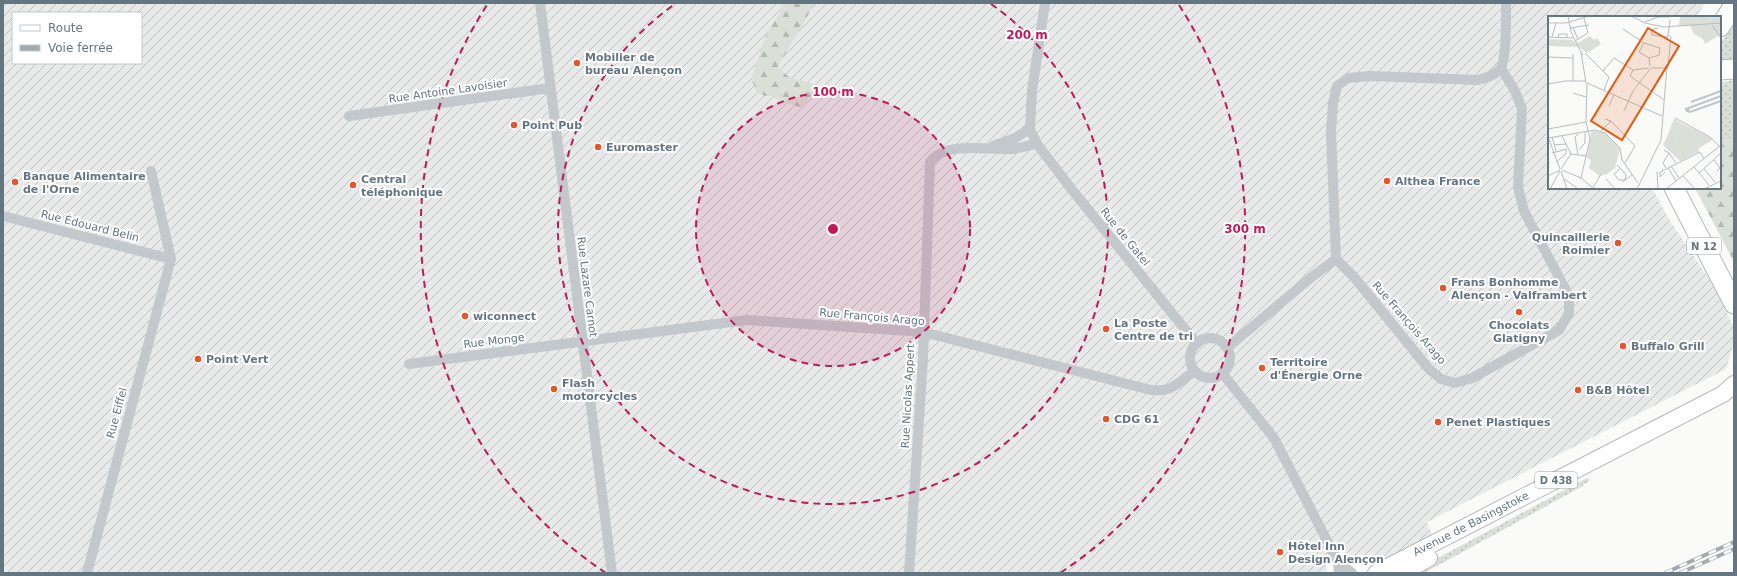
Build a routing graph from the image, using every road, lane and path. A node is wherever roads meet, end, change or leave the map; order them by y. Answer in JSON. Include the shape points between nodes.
{"nodes":[{"id":1,"x":540,"y":3,"type":"edge"},
{"id":2,"x":1045,"y":3,"type":"edge"},
{"id":3,"x":1506,"y":3,"type":"edge"},
{"id":4,"x":1734,"y":6,"type":"edge"},
{"id":5,"x":1721,"y":26,"type":"edge"},
{"id":6,"x":1501,"y":68,"type":"junction"},
{"id":7,"x":1734,"y":69,"type":"edge"},
{"id":8,"x":1721,"y":70,"type":"edge"},
{"id":9,"x":550,"y":88,"type":"junction"},
{"id":10,"x":349,"y":116,"type":"dead end"},
{"id":11,"x":1030,"y":129,"type":"junction"},
{"id":12,"x":1037,"y":144,"type":"junction"},
{"id":13,"x":988,"y":148,"type":"junction"},
{"id":14,"x":151,"y":171,"type":"dead end"},
{"id":15,"x":1675,"y":189,"type":"edge"},
{"id":16,"x":1682,"y":189,"type":"edge"},
{"id":17,"x":3,"y":216,"type":"edge"},
{"id":18,"x":171,"y":259,"type":"junction"},
{"id":19,"x":1336,"y":259,"type":"junction"},
{"id":20,"x":1734,"y":288,"type":"edge"},
{"id":21,"x":1734,"y":304,"type":"edge"},
{"id":22,"x":923,"y":332,"type":"junction"},
{"id":23,"x":582,"y":342,"type":"junction"},
{"id":24,"x":1197,"y":344,"type":"junction"},
{"id":25,"x":1227,"y":348,"type":"junction"},
{"id":26,"x":409,"y":364,"type":"dead end"},
{"id":27,"x":1195,"y":371,"type":"junction"},
{"id":28,"x":1222,"y":373,"type":"junction"},
{"id":29,"x":1734,"y":384,"type":"edge"},
{"id":30,"x":1734,"y":399,"type":"edge"},
{"id":31,"x":1338,"y":562,"type":"junction"},
{"id":32,"x":87,"y":573,"type":"edge"},
{"id":33,"x":612,"y":573,"type":"edge"},
{"id":34,"x":909,"y":573,"type":"edge"},
{"id":35,"x":1339,"y":573,"type":"edge"},
{"id":36,"x":1352,"y":573,"type":"edge"},
{"id":37,"x":1376,"y":573,"type":"edge"},
{"id":38,"x":1403,"y":573,"type":"edge"}],
"edges":[{"from":1,"to":9,"type":"street","name":"Rue Lazare Carnot"},
{"from":2,"to":11,"type":"street","via":[[1032,91]]},
{"from":3,"to":6,"type":"street","via":[[1505,44]]},
{"from":4,"to":5,"type":"highway"},
{"from":6,"to":19,"type":"street","via":[[1491,77],[1477,80],[1371,76],[1348,78],[1337,86],[1331,132]]},
{"from":6,"to":19,"type":"street","name":"Rue François Arago","via":[[1522,109],[1518,188],[1524,210],[1569,296],[1569,313],[1559,330],[1472,378],[1454,383],[1441,378],[1428,368],[1354,277]]},
{"from":7,"to":8,"type":"highway"},
{"from":9,"to":10,"type":"street","name":"Rue Antoine Lavoisier"},
{"from":9,"to":23,"type":"street","name":"Rue Lazare Carnot"},
{"from":11,"to":12,"type":"street"},
{"from":11,"to":13,"type":"street","name":"Rue Nicolas Appert","via":[[1015,138]]},
{"from":12,"to":13,"type":"street","name":"Rue Nicolas Appert","via":[[1010,149]]},
{"from":12,"to":24,"type":"street","name":"Rue de Gatel"},
{"from":13,"to":22,"type":"street","name":"Rue Nicolas Appert","via":[[945,151],[935,155],[930,162]]},
{"from":14,"to":18,"type":"street"},
{"from":15,"to":21,"type":"highway","number":"N 12"},
{"from":16,"to":20,"type":"highway","number":"N 12"},
{"from":17,"to":18,"type":"street","name":"Rue Édouard Belin"},
{"from":18,"to":32,"type":"street","name":"Rue Eiffel"},
{"from":19,"to":25,"type":"street"},
{"from":22,"to":23,"type":"street","name":"Rue François Arago","via":[[747,320]]},
{"from":22,"to":27,"type":"street","name":"Rue François Arago","via":[[1151,390],[1163,391],[1171,388]]},
{"from":22,"to":34,"type":"street","name":"Rue Nicolas Appert"},
{"from":23,"to":26,"type":"street","name":"Rue Monge"},
{"from":23,"to":33,"type":"street","name":"Rue Lazare Carnot"},
{"from":24,"to":25,"type":"street","via":[[1206,339],[1214,339]]},
{"from":24,"to":27,"type":"street","via":[[1190,354],[1190,362]]},
{"from":25,"to":28,"type":"street","via":[[1229,363]]},
{"from":27,"to":28,"type":"street","via":[[1206,378],[1214,378]]},
{"from":28,"to":31,"type":"street","via":[[1274,438]]},
{"from":29,"to":37,"type":"main road","name":"Avenue de Basingstoke","number":"D 438","via":[[1723,394]]},
{"from":30,"to":38,"type":"main road","name":"Avenue de Basingstoke","number":"D 438","via":[[1614,459]]},
{"from":31,"to":35,"type":"street"},
{"from":31,"to":36,"type":"street"}]}
